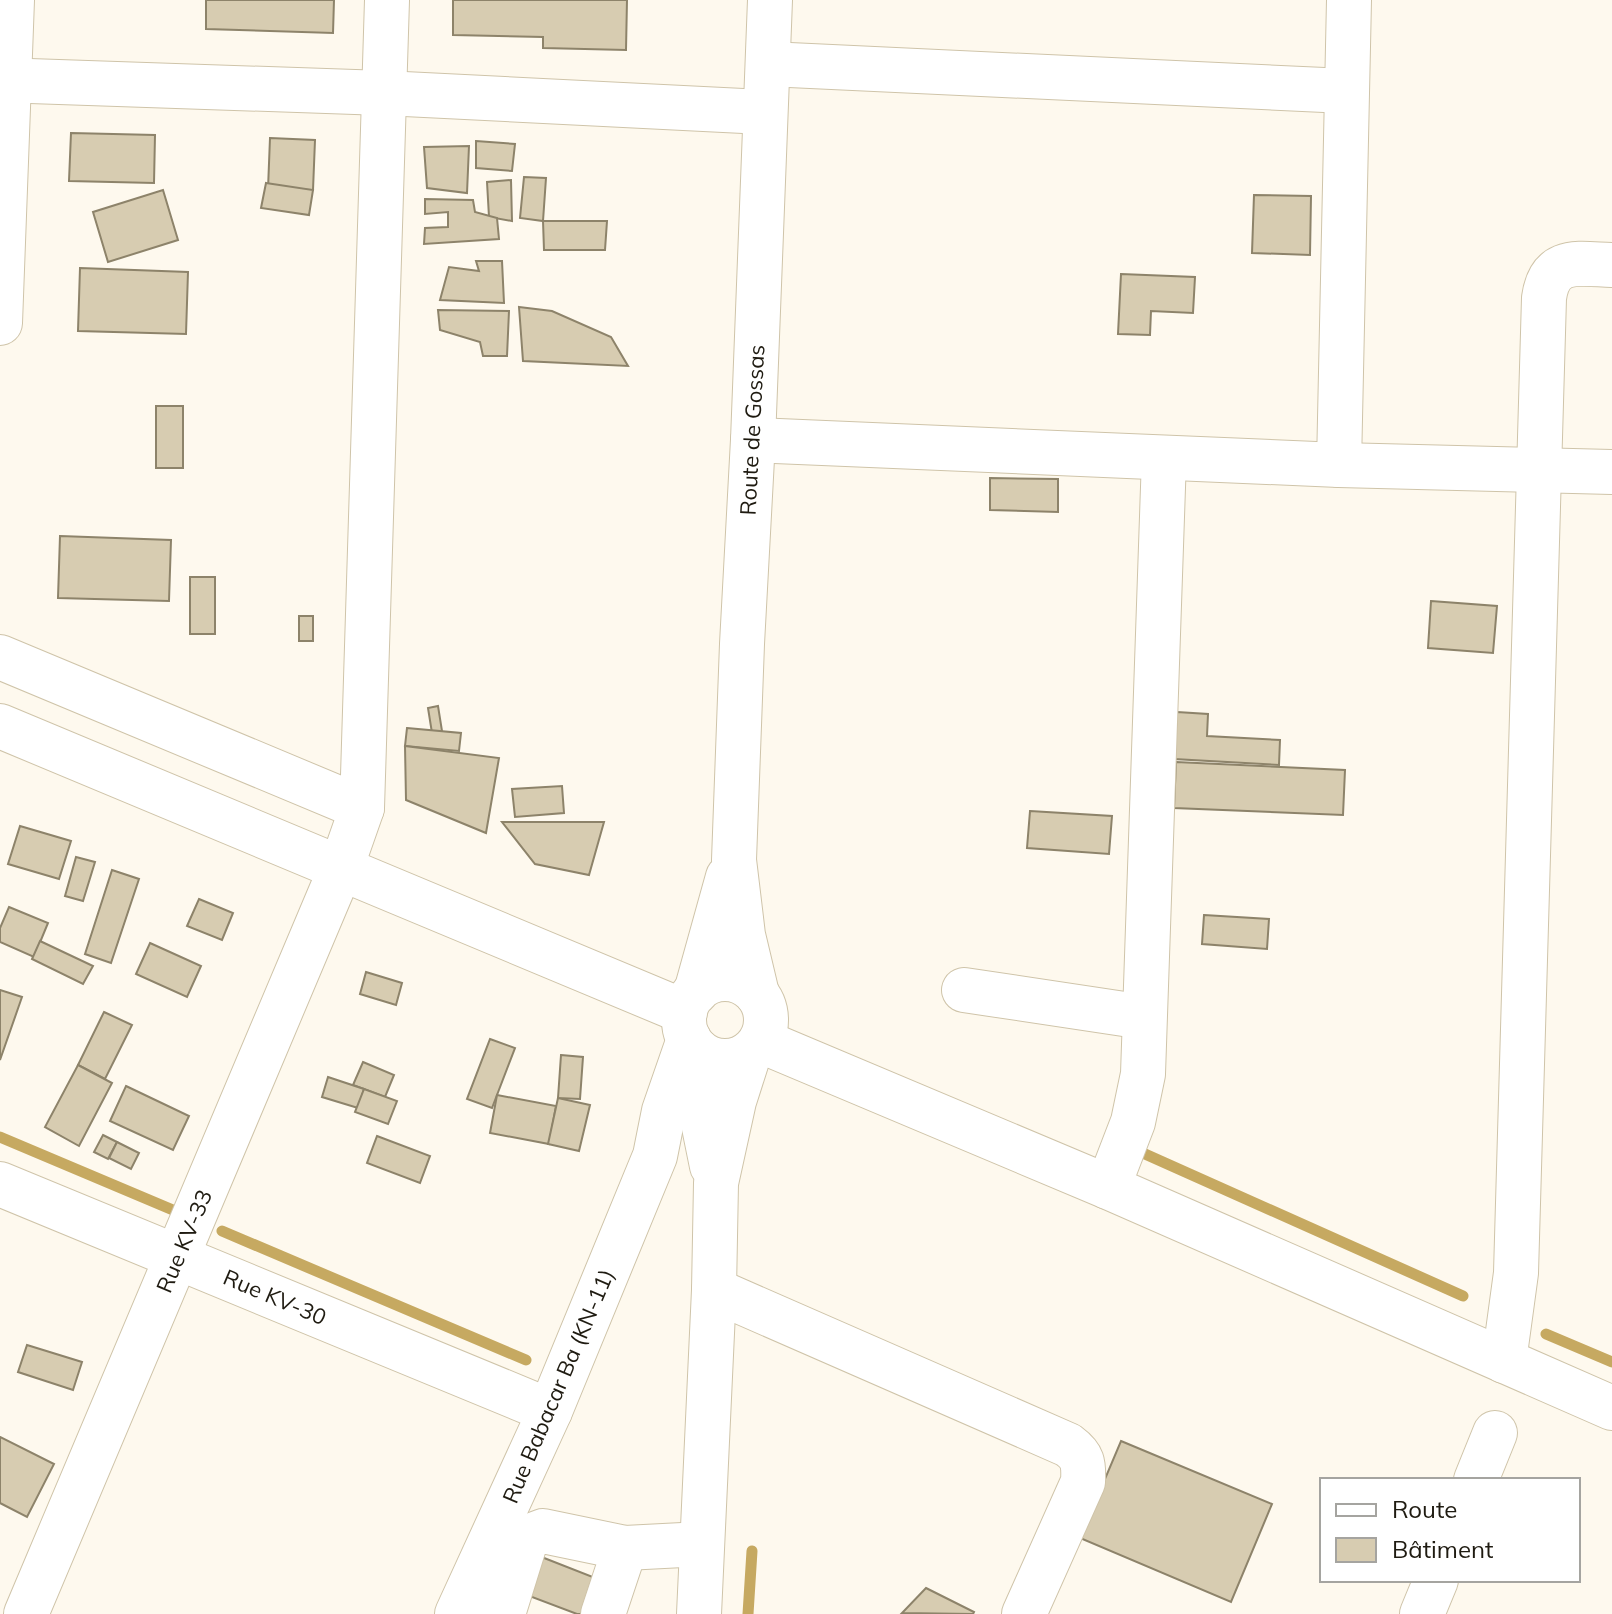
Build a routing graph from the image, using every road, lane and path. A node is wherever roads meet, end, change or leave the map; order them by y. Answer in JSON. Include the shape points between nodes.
{"nodes":[{"id":1,"x":12,"y":0,"type":"edge"},
{"id":2,"x":387,"y":0,"type":"edge"},
{"id":3,"x":770,"y":0,"type":"edge"},
{"id":4,"x":1349,"y":0,"type":"edge"},
{"id":5,"x":768,"y":64,"type":"junction"},
{"id":6,"x":4,"y":80,"type":"edge"},
{"id":7,"x":1346,"y":91,"type":"junction"},
{"id":8,"x":384,"y":93,"type":"junction"},
{"id":9,"x":764,"y":112,"type":"junction"},
{"id":10,"x":1612,"y":265,"type":"edge"},
{"id":11,"x":0,"y":323,"type":"edge"},
{"id":12,"x":753,"y":440,"type":"junction"},
{"id":13,"x":1164,"y":458,"type":"junction"},
{"id":14,"x":1339,"y":465,"type":"junction"},
{"id":15,"x":1539,"y":470,"type":"junction"},
{"id":16,"x":1612,"y":472,"type":"edge"},
{"id":17,"x":0,"y":657,"type":"edge"},
{"id":18,"x":0,"y":726,"type":"edge"},
{"id":19,"x":362,"y":808,"type":"junction"},
{"id":20,"x":734,"y":860,"type":"junction"},
{"id":21,"x":341,"y":868,"type":"junction"},
{"id":22,"x":964,"y":990,"type":"dead end"},
{"id":23,"x":757,"y":994,"type":"junction"},
{"id":24,"x":1144,"y":1017,"type":"junction"},
{"id":25,"x":692,"y":1023,"type":"junction"},
{"id":26,"x":755,"y":1048,"type":"junction"},
{"id":27,"x":700,"y":1107,"type":"junction"},
{"id":28,"x":655,"y":1156,"type":"junction"},
{"id":29,"x":716,"y":1183,"type":"junction"},
{"id":30,"x":0,"y":1184,"type":"edge"},
{"id":31,"x":1108,"y":1187,"type":"junction"},
{"id":32,"x":178,"y":1256,"type":"junction"},
{"id":33,"x":714,"y":1290,"type":"junction"},
{"id":34,"x":1504,"y":1361,"type":"junction"},
{"id":35,"x":1612,"y":1408,"type":"edge"},
{"id":36,"x":550,"y":1411,"type":"junction"},
{"id":37,"x":1495,"y":1433,"type":"dead end"},
{"id":38,"x":1477,"y":1478,"type":"edge"},
{"id":39,"x":702,"y":1544,"type":"junction"},
{"id":40,"x":625,"y":1548,"type":"junction"},
{"id":41,"x":1435,"y":1582,"type":"edge"},
{"id":42,"x":26,"y":1614,"type":"edge"},
{"id":43,"x":457,"y":1614,"type":"edge"},
{"id":44,"x":503,"y":1614,"type":"edge"},
{"id":45,"x":603,"y":1614,"type":"edge"},
{"id":46,"x":699,"y":1614,"type":"edge"},
{"id":47,"x":1024,"y":1614,"type":"edge"},
{"id":48,"x":1422,"y":1614,"type":"edge"}],
"edges":[{"from":1,"to":6,"type":"street"},
{"from":2,"to":8,"type":"street","name":"Rue KV-33"},
{"from":3,"to":5,"type":"street","name":"Route de Gossas"},
{"from":4,"to":7,"type":"street"},
{"from":5,"to":7,"type":"street"},
{"from":5,"to":9,"type":"street","name":"Route de Gossas"},
{"from":6,"to":8,"type":"street"},
{"from":6,"to":11,"type":"street"},
{"from":7,"to":14,"type":"street"},
{"from":8,"to":9,"type":"street"},
{"from":8,"to":19,"type":"street","name":"Rue KV-33"},
{"from":9,"to":12,"type":"street","name":"Route de Gossas"},
{"from":10,"to":15,"type":"street","via":[[1574,264],[1557,270],[1547,282]]},
{"from":12,"to":13,"type":"street"},
{"from":12,"to":20,"type":"street","name":"Route de Gossas"},
{"from":13,"to":14,"type":"street"},
{"from":13,"to":24,"type":"street"},
{"from":14,"to":15,"type":"street"},
{"from":15,"to":16,"type":"street"},
{"from":15,"to":34,"type":"street","via":[[1516,1273]]},
{"from":17,"to":19,"type":"street"},
{"from":18,"to":21,"type":"street"},
{"from":19,"to":21,"type":"street","name":"Rue KV-33"},
{"from":20,"to":23,"type":"street"},
{"from":20,"to":25,"type":"street"},
{"from":21,"to":25,"type":"street"},
{"from":21,"to":32,"type":"street","name":"Rue KV-33"},
{"from":22,"to":24,"type":"street"},
{"from":23,"to":25,"type":"street","via":[[727,980],[705,985]]},
{"from":23,"to":26,"type":"street","via":[[767,1017]]},
{"from":24,"to":31,"type":"street","via":[[1138,1104]]},
{"from":25,"to":26,"type":"street","via":[[708,1058],[736,1060]]},
{"from":25,"to":27,"type":"street"},
{"from":25,"to":28,"type":"street"},
{"from":26,"to":29,"type":"street","via":[[734,1101]]},
{"from":26,"to":31,"type":"street"},
{"from":27,"to":28,"type":"street"},
{"from":27,"to":29,"type":"street"},
{"from":28,"to":36,"type":"street","name":"Rue Babacar Ba (KN-11)"},
{"from":29,"to":33,"type":"street"},
{"from":30,"to":32,"type":"street","name":"Rue KV-30"},
{"from":31,"to":34,"type":"street"},
{"from":32,"to":36,"type":"street","name":"Rue KV-30"},
{"from":32,"to":42,"type":"street","name":"Rue KV-33"},
{"from":33,"to":39,"type":"street"},
{"from":33,"to":47,"type":"street","via":[[1079,1454],[1083,1482]]},
{"from":34,"to":35,"type":"street"},
{"from":36,"to":43,"type":"street","name":"Rue Babacar Ba (KN-11)"},
{"from":37,"to":38,"type":"street"},
{"from":39,"to":40,"type":"street"},
{"from":39,"to":46,"type":"street"},
{"from":40,"to":44,"type":"street","via":[[543,1531],[527,1537]]},
{"from":40,"to":45,"type":"street"},
{"from":41,"to":48,"type":"street"}]}
